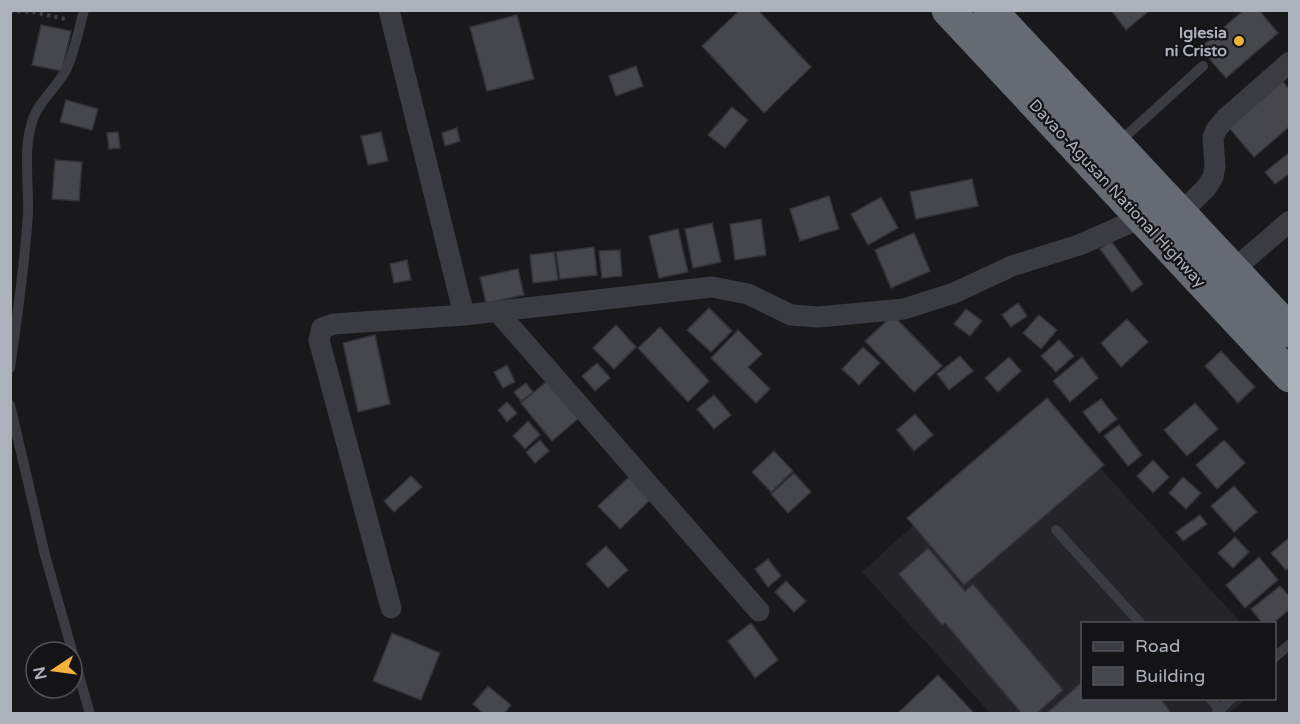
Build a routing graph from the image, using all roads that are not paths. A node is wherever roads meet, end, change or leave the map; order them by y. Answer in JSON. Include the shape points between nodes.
{"nodes":[{"id":1,"x":84,"y":10,"type":"edge"},
{"id":2,"x":389,"y":10,"type":"edge"},
{"id":3,"x":948,"y":10,"type":"edge"},
{"id":4,"x":990,"y":10,"type":"edge"},
{"id":5,"x":1290,"y":62,"type":"edge"},
{"id":6,"x":1203,"y":66,"type":"dead end"},
{"id":7,"x":1116,"y":146,"type":"junction"},
{"id":8,"x":1180,"y":214,"type":"junction"},
{"id":9,"x":1142,"y":218,"type":"junction"},
{"id":10,"x":1290,"y":221,"type":"edge"},
{"id":11,"x":1233,"y":270,"type":"junction"},
{"id":12,"x":497,"y":311,"type":"junction"},
{"id":13,"x":464,"y":315,"type":"junction"},
{"id":14,"x":1290,"y":331,"type":"edge"},
{"id":15,"x":10,"y":368,"type":"edge"},
{"id":16,"x":1290,"y":376,"type":"edge"},
{"id":17,"x":10,"y":405,"type":"edge"},
{"id":18,"x":1056,"y":530,"type":"dead end"},
{"id":19,"x":392,"y":608,"type":"dead end"},
{"id":20,"x":759,"y":611,"type":"dead end"},
{"id":21,"x":1140,"y":622,"type":"edge"},
{"id":22,"x":1290,"y":644,"type":"edge"},
{"id":23,"x":1276,"y":657,"type":"edge"},
{"id":24,"x":1231,"y":700,"type":"edge"},
{"id":25,"x":1218,"y":712,"type":"edge"},
{"id":26,"x":90,"y":714,"type":"edge"}],
"edges":[{"from":1,"to":15,"type":"lane","via":[[67,67],[40,106],[27,144],[28,212]]},
{"from":2,"to":13,"type":"street"},
{"from":3,"to":9,"type":"highway","name":"Davao-Agusan National Highway"},
{"from":4,"to":7,"type":"highway","name":"Davao-Agusan National Highway"},
{"from":5,"to":8,"type":"street","via":[[1216,130],[1213,177]]},
{"from":6,"to":7,"type":"lane"},
{"from":7,"to":8,"type":"highway","name":"Davao-Agusan National Highway"},
{"from":8,"to":11,"type":"highway","name":"Davao-Agusan National Highway"},
{"from":9,"to":12,"type":"street","via":[[904,309],[818,317],[791,315],[748,294],[712,288]]},
{"from":9,"to":16,"type":"highway","name":"Davao-Agusan National Highway"},
{"from":10,"to":11,"type":"street"},
{"from":11,"to":14,"type":"highway","name":"Davao-Agusan National Highway"},
{"from":12,"to":13,"type":"street"},
{"from":12,"to":20,"type":"street"},
{"from":13,"to":19,"type":"street","via":[[334,324],[319,333]]},
{"from":17,"to":26,"type":"lane","via":[[45,555]]},
{"from":18,"to":21,"type":"lane"},
{"from":22,"to":23,"type":"lane"},
{"from":24,"to":25,"type":"lane"}]}
